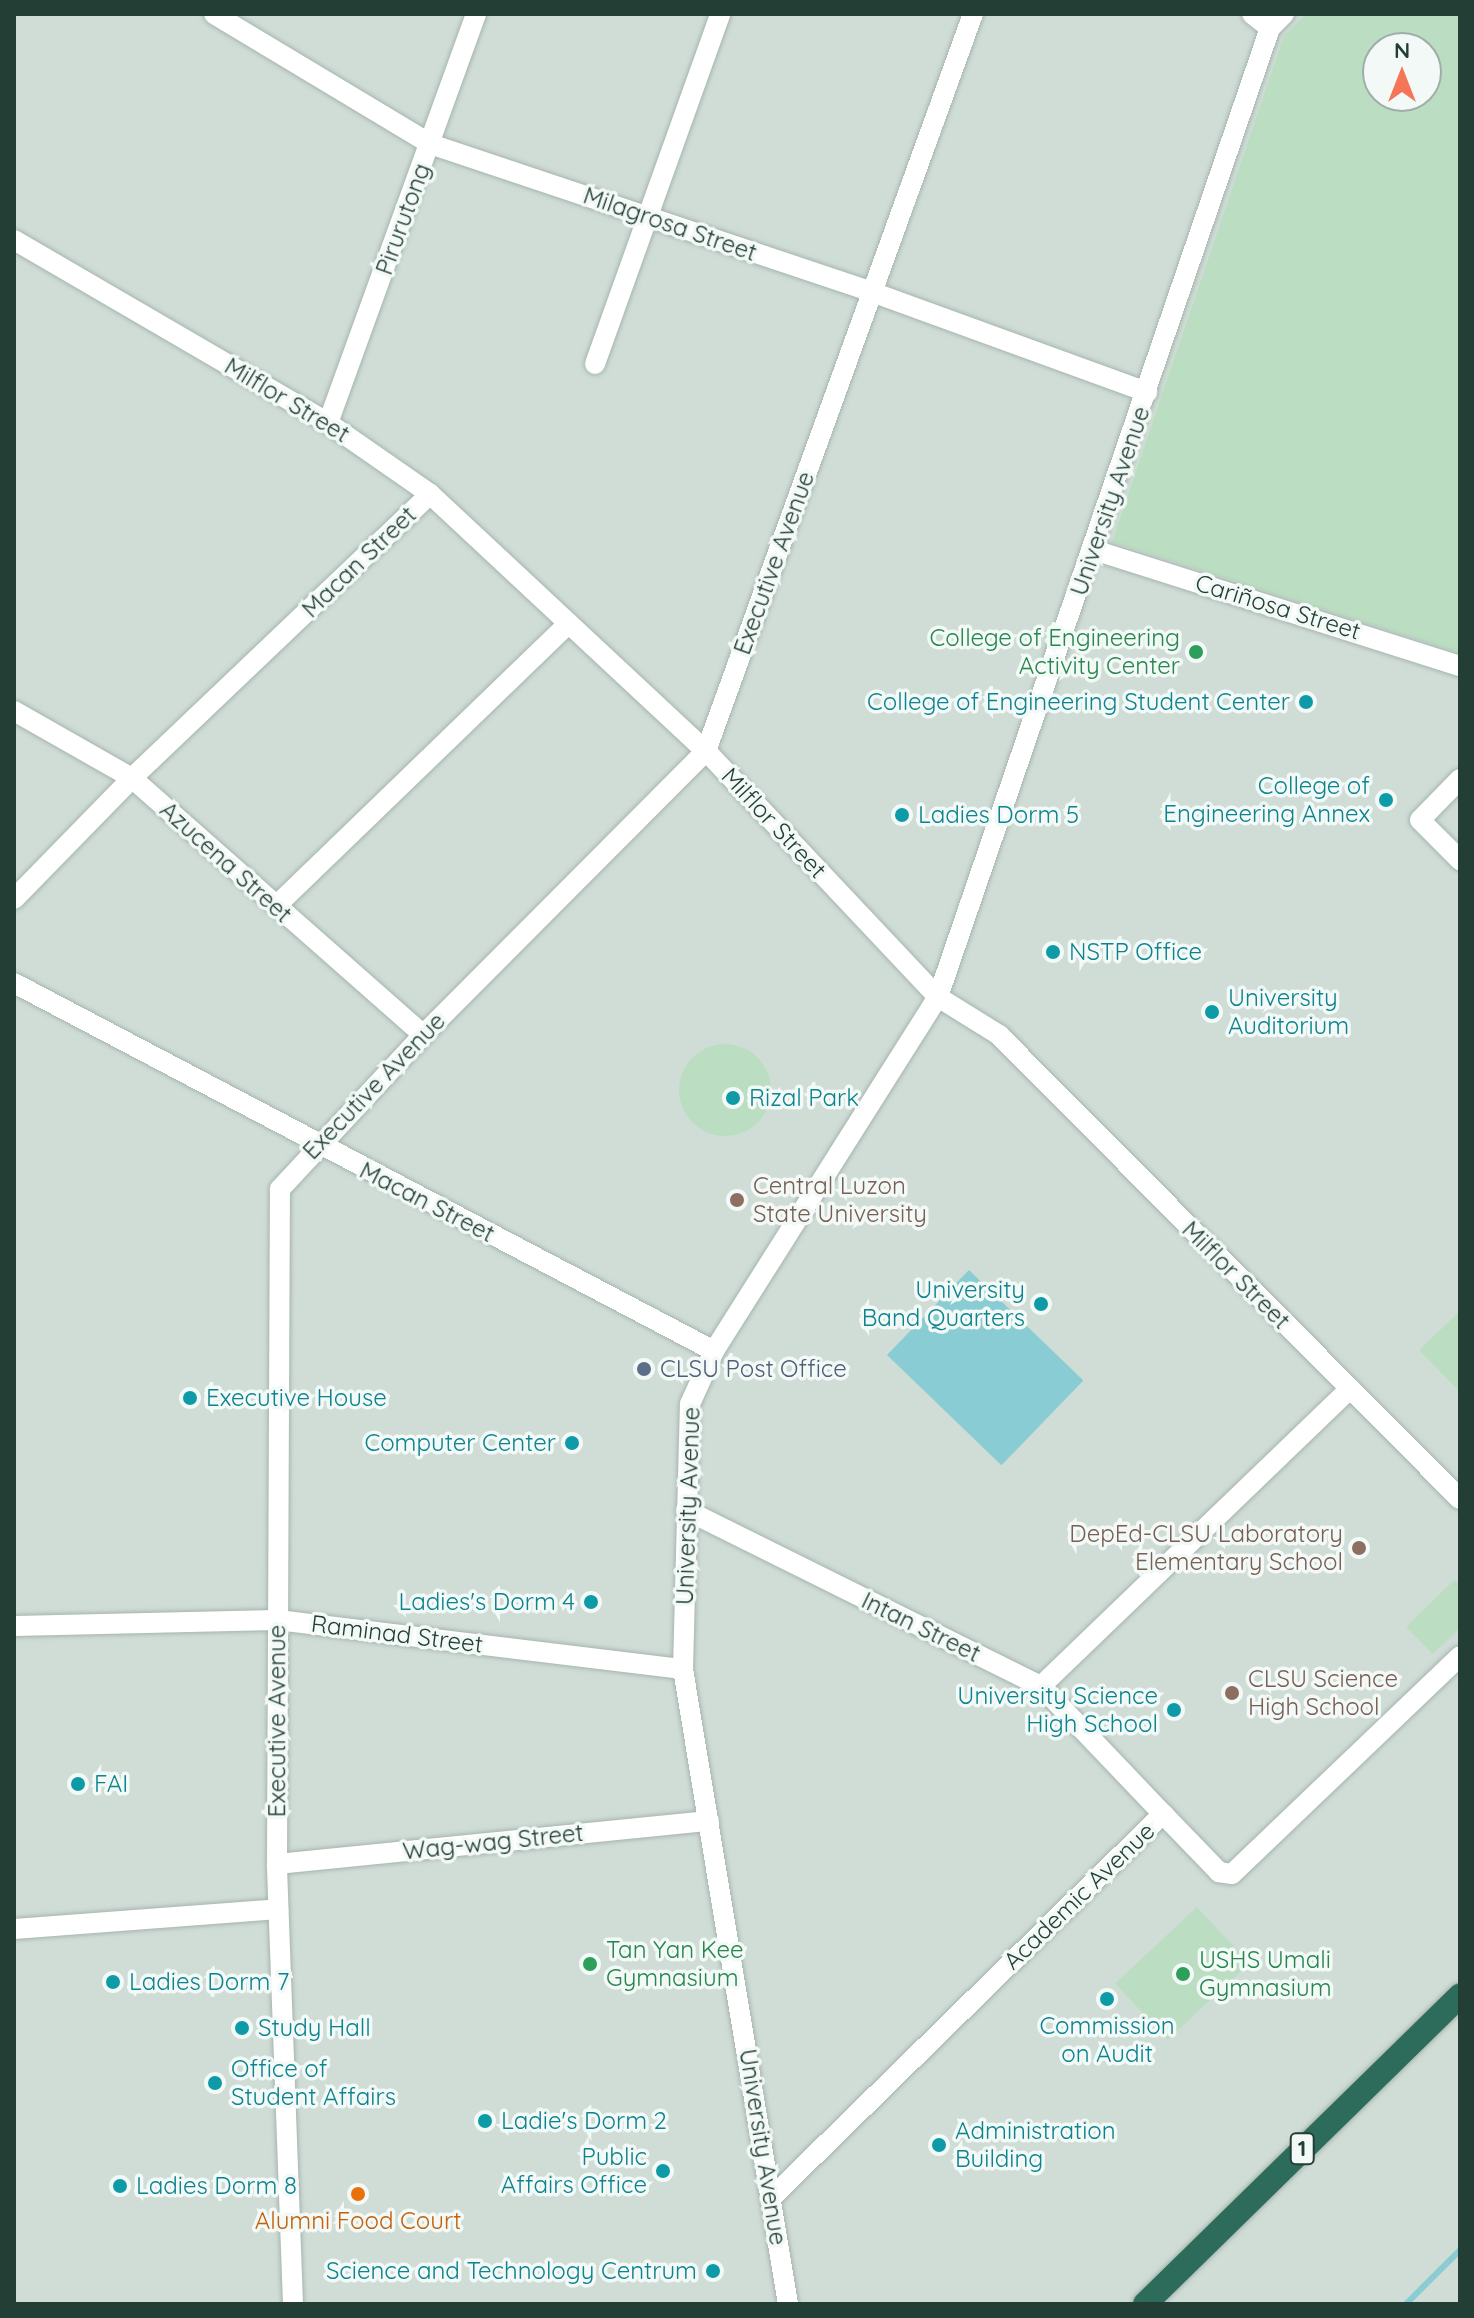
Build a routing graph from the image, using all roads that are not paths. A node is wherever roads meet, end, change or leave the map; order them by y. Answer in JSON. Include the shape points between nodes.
{"nodes":[{"id":1,"x":214,"y":14,"type":"edge"},
{"id":2,"x":476,"y":14,"type":"edge"},
{"id":3,"x":720,"y":14,"type":"edge"},
{"id":4,"x":973,"y":14,"type":"edge"},
{"id":5,"x":1252,"y":14,"type":"edge"},
{"id":6,"x":1277,"y":21,"type":"edge"},
{"id":7,"x":430,"y":144,"type":"junction"},
{"id":8,"x":648,"y":217,"type":"junction"},
{"id":9,"x":14,"y":240,"type":"edge"},
{"id":10,"x":872,"y":292,"type":"junction"},
{"id":11,"x":595,"y":364,"type":"dead end"},
{"id":12,"x":1147,"y":392,"type":"junction"},
{"id":13,"x":328,"y":423,"type":"junction"},
{"id":14,"x":430,"y":494,"type":"junction"},
{"id":15,"x":1094,"y":550,"type":"junction"},
{"id":16,"x":569,"y":623,"type":"junction"},
{"id":17,"x":1460,"y":666,"type":"edge"},
{"id":18,"x":14,"y":711,"type":"edge"},
{"id":19,"x":706,"y":751,"type":"junction"},
{"id":20,"x":132,"y":778,"type":"junction"},
{"id":21,"x":1460,"y":779,"type":"edge"},
{"id":22,"x":1460,"y":860,"type":"edge"},
{"id":23,"x":14,"y":899,"type":"edge"},
{"id":24,"x":276,"y":906,"type":"junction"},
{"id":25,"x":14,"y":983,"type":"edge"},
{"id":26,"x":938,"y":997,"type":"junction"},
{"id":27,"x":423,"y":1035,"type":"junction"},
{"id":28,"x":317,"y":1144,"type":"junction"},
{"id":29,"x":714,"y":1351,"type":"junction"},
{"id":30,"x":1350,"y":1389,"type":"junction"},
{"id":31,"x":1460,"y":1499,"type":"edge"},
{"id":32,"x":686,"y":1510,"type":"junction"},
{"id":33,"x":277,"y":1620,"type":"junction"},
{"id":34,"x":14,"y":1626,"type":"edge"},
{"id":35,"x":1460,"y":1656,"type":"edge"},
{"id":36,"x":683,"y":1669,"type":"junction"},
{"id":37,"x":1041,"y":1686,"type":"junction"},
{"id":38,"x":1163,"y":1814,"type":"junction"},
{"id":39,"x":709,"y":1821,"type":"junction"},
{"id":40,"x":277,"y":1864,"type":"junction"},
{"id":41,"x":278,"y":1909,"type":"junction"},
{"id":42,"x":14,"y":1929,"type":"edge"},
{"id":43,"x":1460,"y":1995,"type":"edge"},
{"id":44,"x":771,"y":2198,"type":"junction"},
{"id":45,"x":293,"y":2304,"type":"edge"},
{"id":46,"x":788,"y":2304,"type":"edge"},
{"id":47,"x":1145,"y":2304,"type":"edge"}],
"edges":[{"from":1,"to":7,"type":"street","name":"Milagrosa Street"},
{"from":2,"to":7,"type":"street","name":"Pirurutong"},
{"from":3,"to":8,"type":"street"},
{"from":4,"to":10,"type":"street","name":"Executive Avenue"},
{"from":5,"to":6,"type":"street"},
{"from":6,"to":12,"type":"street","name":"University Avenue"},
{"from":7,"to":8,"type":"street","name":"Milagrosa Street"},
{"from":7,"to":13,"type":"street","name":"Pirurutong"},
{"from":8,"to":10,"type":"street","name":"Milagrosa Street"},
{"from":8,"to":11,"type":"street"},
{"from":9,"to":13,"type":"street","name":"Milflor Street"},
{"from":10,"to":12,"type":"street","name":"Milagrosa Street"},
{"from":10,"to":19,"type":"street","name":"Executive Avenue"},
{"from":12,"to":15,"type":"street","name":"University Avenue"},
{"from":13,"to":14,"type":"street","name":"Milflor Street"},
{"from":14,"to":16,"type":"street","name":"Milflor Street"},
{"from":14,"to":20,"type":"street","name":"Macan Street"},
{"from":15,"to":17,"type":"street","name":"Cariñosa Street"},
{"from":15,"to":26,"type":"street","name":"University Avenue"},
{"from":16,"to":19,"type":"street","name":"Milflor Street"},
{"from":16,"to":24,"type":"street"},
{"from":18,"to":20,"type":"street","name":"Azucena Street"},
{"from":19,"to":26,"type":"street","name":"Milflor Street"},
{"from":19,"to":27,"type":"street","name":"Executive Avenue"},
{"from":20,"to":23,"type":"street","name":"Macan Street"},
{"from":20,"to":24,"type":"street","name":"Azucena Street"},
{"from":21,"to":22,"type":"street","via":[[1420,820]]},
{"from":24,"to":27,"type":"street","name":"Azucena Street"},
{"from":25,"to":28,"type":"street","name":"Macan Street"},
{"from":26,"to":29,"type":"street","name":"University Avenue"},
{"from":26,"to":30,"type":"street","name":"Milflor Street","via":[[999,1035]]},
{"from":27,"to":28,"type":"street","name":"Executive Avenue"},
{"from":28,"to":29,"type":"street","name":"Macan Street"},
{"from":28,"to":33,"type":"street","name":"Executive Avenue","via":[[285,1180],[278,1199]]},
{"from":29,"to":32,"type":"street","name":"University Avenue","via":[[690,1404]]},
{"from":30,"to":31,"type":"street","name":"Milflor Street"},
{"from":30,"to":37,"type":"street"},
{"from":32,"to":36,"type":"street","name":"University Avenue"},
{"from":32,"to":37,"type":"street","name":"Intan Street"},
{"from":33,"to":34,"type":"street","name":"Raminad Street"},
{"from":33,"to":36,"type":"street","name":"Raminad Street"},
{"from":33,"to":40,"type":"street","name":"Executive Avenue"},
{"from":35,"to":38,"type":"street","name":"Academic Avenue","via":[[1232,1874],[1219,1872]]},
{"from":36,"to":39,"type":"street","name":"University Avenue"},
{"from":37,"to":38,"type":"street","name":"Intan Street"},
{"from":38,"to":44,"type":"street","name":"Academic Avenue"},
{"from":39,"to":40,"type":"street","name":"Wag-wag Street"},
{"from":39,"to":44,"type":"street","name":"University Avenue"},
{"from":40,"to":41,"type":"street","name":"Executive Avenue"},
{"from":41,"to":42,"type":"street"},
{"from":41,"to":45,"type":"street","name":"Executive Avenue"},
{"from":43,"to":47,"type":"highway","number":"1"},
{"from":44,"to":46,"type":"street","name":"University Avenue"}]}
